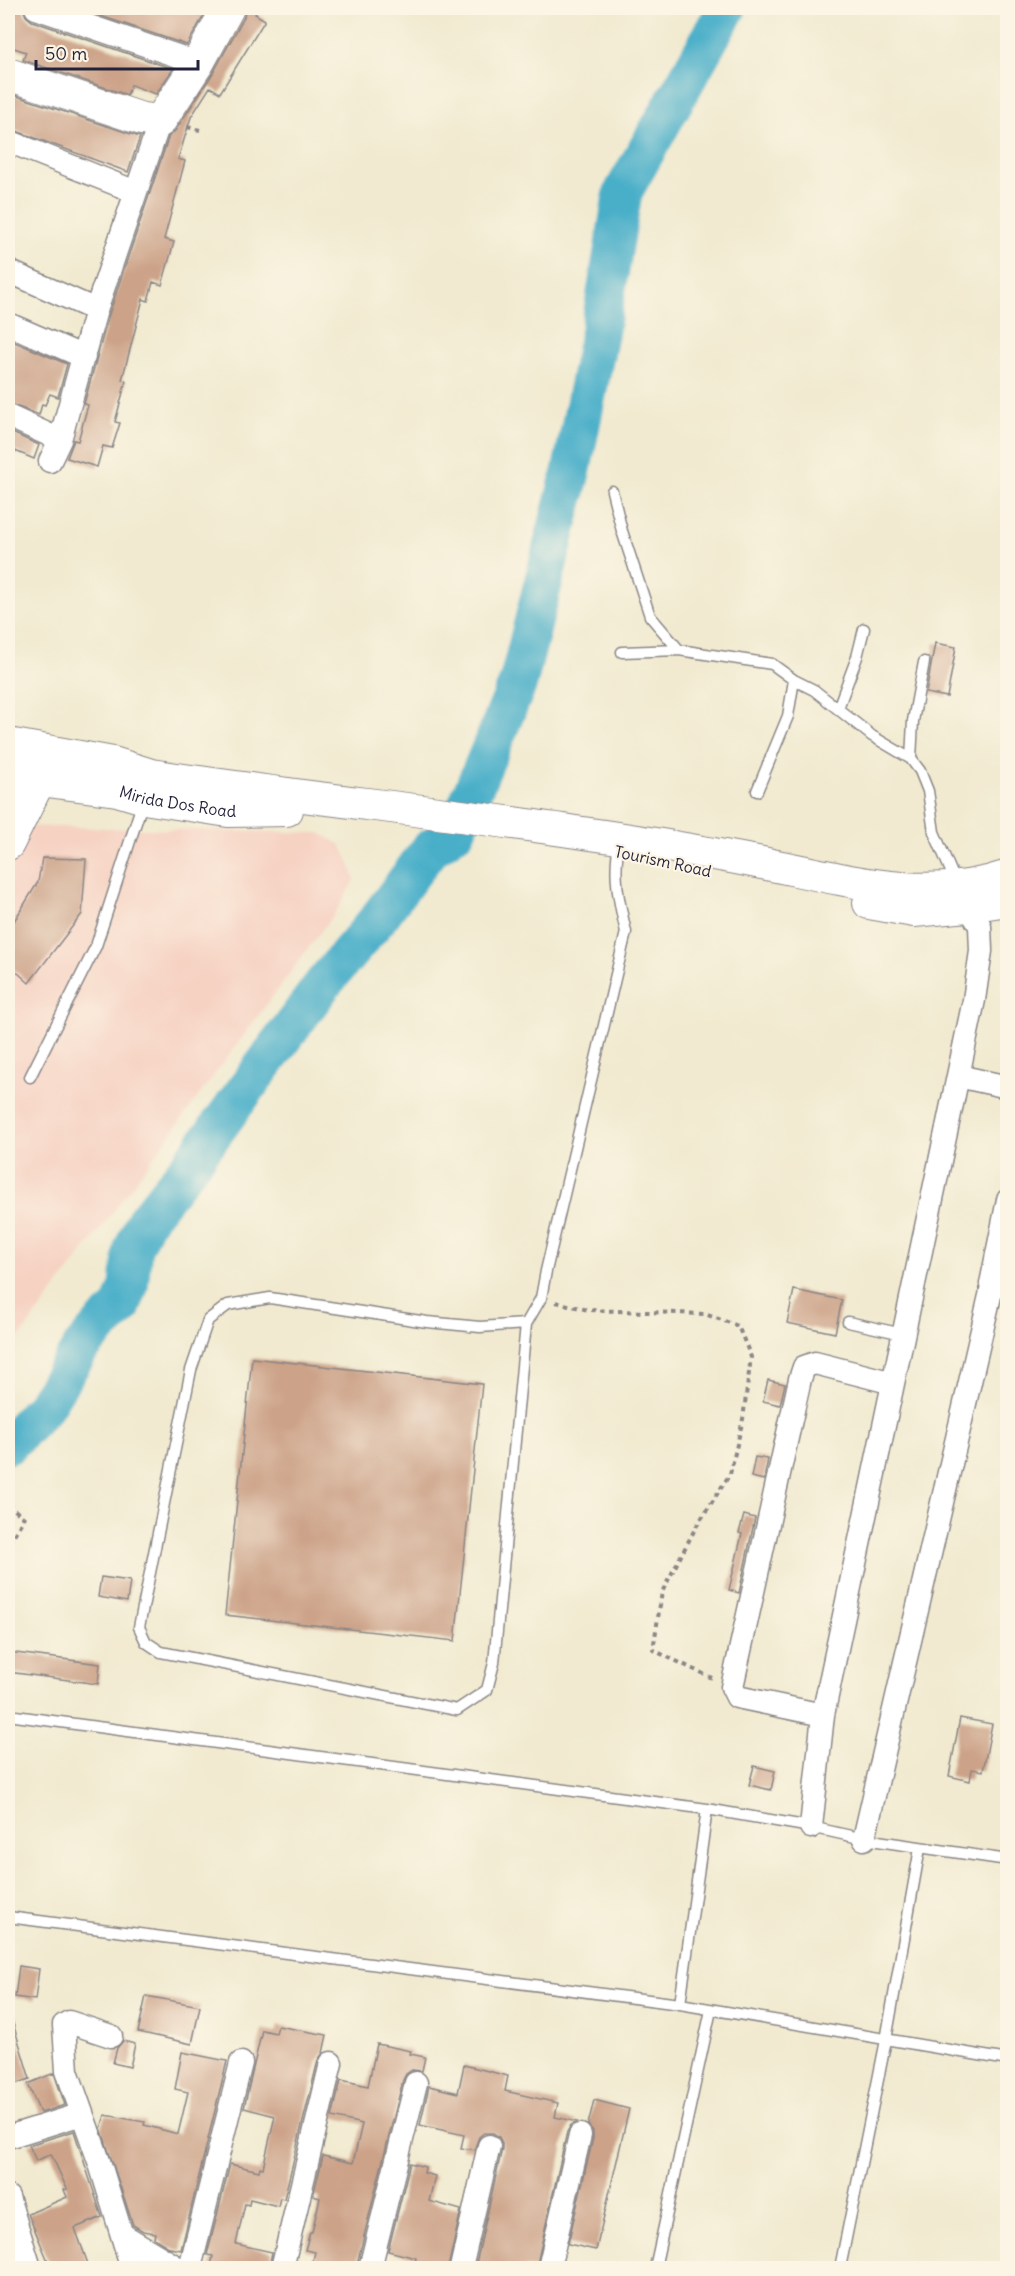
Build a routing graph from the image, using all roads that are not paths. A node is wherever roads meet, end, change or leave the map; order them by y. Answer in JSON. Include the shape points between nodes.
{"nodes":[{"id":1,"x":36,"y":8,"type":"edge"},
{"id":2,"x":228,"y":8,"type":"edge"},
{"id":3,"x":198,"y":63,"type":"junction"},
{"id":4,"x":8,"y":74,"type":"edge"},
{"id":5,"x":160,"y":121,"type":"junction"},
{"id":6,"x":8,"y":141,"type":"edge"},
{"id":7,"x":136,"y":192,"type":"junction"},
{"id":8,"x":8,"y":271,"type":"edge"},
{"id":9,"x":96,"y":310,"type":"junction"},
{"id":10,"x":8,"y":324,"type":"edge"},
{"id":11,"x":84,"y":357,"type":"junction"},
{"id":12,"x":8,"y":416,"type":"edge"},
{"id":13,"x":60,"y":440,"type":"junction"},
{"id":14,"x":50,"y":461,"type":"dead end"},
{"id":15,"x":612,"y":491,"type":"dead end"},
{"id":16,"x":864,"y":629,"type":"dead end"},
{"id":17,"x":679,"y":650,"type":"junction"},
{"id":18,"x":622,"y":652,"type":"dead end"},
{"id":19,"x":924,"y":662,"type":"dead end"},
{"id":20,"x":794,"y":680,"type":"junction"},
{"id":21,"x":838,"y":708,"type":"junction"},
{"id":22,"x":8,"y":744,"type":"edge"},
{"id":23,"x":911,"y":759,"type":"junction"},
{"id":24,"x":44,"y":765,"type":"junction"},
{"id":25,"x":8,"y":776,"type":"edge"},
{"id":26,"x":148,"y":786,"type":"junction"},
{"id":27,"x":757,"y":791,"type":"dead end"},
{"id":28,"x":317,"y":803,"type":"joint"},
{"id":29,"x":8,"y":844,"type":"edge"},
{"id":30,"x":619,"y":845,"type":"junction"},
{"id":31,"x":1008,"y":876,"type":"edge"},
{"id":32,"x":963,"y":897,"type":"junction"},
{"id":33,"x":1008,"y":900,"type":"edge"},
{"id":34,"x":958,"y":1076,"type":"junction"},
{"id":35,"x":30,"y":1077,"type":"dead end"},
{"id":36,"x":1008,"y":1087,"type":"edge"},
{"id":37,"x":1008,"y":1200,"type":"edge"},
{"id":38,"x":848,"y":1322,"type":"dead end"},
{"id":39,"x":525,"y":1324,"type":"junction"},
{"id":40,"x":903,"y":1334,"type":"junction"},
{"id":41,"x":893,"y":1383,"type":"junction"},
{"id":42,"x":8,"y":1715,"type":"edge"},
{"id":43,"x":823,"y":1715,"type":"junction"},
{"id":44,"x":707,"y":1809,"type":"junction"},
{"id":45,"x":811,"y":1827,"type":"junction"},
{"id":46,"x":864,"y":1839,"type":"junction"},
{"id":47,"x":920,"y":1848,"type":"junction"},
{"id":48,"x":1008,"y":1860,"type":"edge"},
{"id":49,"x":8,"y":1917,"type":"edge"},
{"id":50,"x":680,"y":2004,"type":"junction"},
{"id":51,"x":711,"y":2010,"type":"junction"},
{"id":52,"x":111,"y":2036,"type":"dead end"},
{"id":53,"x":886,"y":2040,"type":"junction"},
{"id":54,"x":1008,"y":2060,"type":"edge"},
{"id":55,"x":241,"y":2063,"type":"dead end"},
{"id":56,"x":331,"y":2063,"type":"dead end"},
{"id":57,"x":416,"y":2083,"type":"dead end"},
{"id":58,"x":82,"y":2114,"type":"junction"},
{"id":59,"x":580,"y":2135,"type":"dead end"},
{"id":60,"x":8,"y":2137,"type":"edge"},
{"id":61,"x":489,"y":2146,"type":"dead end"},
{"id":62,"x":8,"y":2197,"type":"edge"},
{"id":63,"x":123,"y":2235,"type":"junction"},
{"id":64,"x":21,"y":2261,"type":"edge"},
{"id":65,"x":132,"y":2268,"type":"edge"},
{"id":66,"x":178,"y":2268,"type":"edge"},
{"id":67,"x":190,"y":2268,"type":"edge"},
{"id":68,"x":282,"y":2268,"type":"edge"},
{"id":69,"x":370,"y":2268,"type":"edge"},
{"id":70,"x":461,"y":2268,"type":"edge"},
{"id":71,"x":549,"y":2268,"type":"edge"},
{"id":72,"x":655,"y":2268,"type":"edge"},
{"id":73,"x":840,"y":2268,"type":"edge"}],
"edges":[{"from":1,"to":3,"type":"street"},
{"from":2,"to":3,"type":"main road"},
{"from":3,"to":5,"type":"main road"},
{"from":4,"to":5,"type":"main road","via":[[142,119]]},
{"from":5,"to":7,"type":"street"},
{"from":6,"to":7,"type":"street"},
{"from":7,"to":9,"type":"street"},
{"from":8,"to":9,"type":"street"},
{"from":9,"to":11,"type":"street"},
{"from":10,"to":11,"type":"street"},
{"from":11,"to":13,"type":"street"},
{"from":12,"to":13,"type":"street"},
{"from":13,"to":14,"type":"street"},
{"from":15,"to":17,"type":"lane","via":[[650,616]]},
{"from":16,"to":21,"type":"lane"},
{"from":17,"to":18,"type":"lane"},
{"from":17,"to":20,"type":"lane","via":[[772,664]]},
{"from":19,"to":23,"type":"lane","via":[[913,721]]},
{"from":20,"to":21,"type":"lane"},
{"from":20,"to":27,"type":"lane","via":[[788,716]]},
{"from":21,"to":23,"type":"lane","via":[[872,736]]},
{"from":22,"to":24,"type":"main road"},
{"from":23,"to":32,"type":"lane","via":[[928,791],[934,832]]},
{"from":24,"to":25,"type":"main road"},
{"from":24,"to":26,"type":"main road","name":"Mirida Dos Road","via":[[117,790]]},
{"from":24,"to":26,"type":"main road","name":"Mirida Dos Road","via":[[93,759]]},
{"from":24,"to":29,"type":"main road"},
{"from":26,"to":28,"type":"main road","name":"Mirida Dos Road","via":[[231,787]]},
{"from":26,"to":35,"type":"lane","via":[[96,946]]},
{"from":28,"to":30,"type":"main road","name":"Tourism Road"},
{"from":30,"to":32,"type":"main road","name":"Tourism Road","via":[[759,862],[863,884]]},
{"from":30,"to":32,"type":"main road","name":"Tourism Road","via":[[781,888],[914,911]]},
{"from":30,"to":39,"type":"lane","via":[[617,895],[626,932],[541,1298]]},
{"from":31,"to":32,"type":"main road"},
{"from":32,"to":33,"type":"main road","name":"Tourism Road"},
{"from":32,"to":34,"type":"street","via":[[980,926],[981,951]]},
{"from":34,"to":36,"type":"street"},
{"from":34,"to":40,"type":"street"},
{"from":37,"to":46,"type":"street","via":[[992,1287]]},
{"from":38,"to":40,"type":"lane"},
{"from":39,"to":39,"type":"lane","via":[[480,1327],[427,1322],[270,1298],[228,1305],[208,1320],[191,1370],[140,1627],[146,1642],[161,1652],[457,1710],[487,1690],[494,1663]]},
{"from":40,"to":41,"type":"street"},
{"from":41,"to":43,"type":"street"},
{"from":41,"to":43,"type":"street","via":[[815,1363],[804,1367],[732,1688],[736,1697]]},
{"from":42,"to":44,"type":"lane"},
{"from":43,"to":45,"type":"street"},
{"from":44,"to":45,"type":"lane"},
{"from":44,"to":50,"type":"lane"},
{"from":45,"to":46,"type":"lane"},
{"from":46,"to":47,"type":"lane"},
{"from":47,"to":48,"type":"lane"},
{"from":47,"to":53,"type":"lane"},
{"from":49,"to":50,"type":"lane"},
{"from":50,"to":51,"type":"lane"},
{"from":51,"to":53,"type":"lane"},
{"from":51,"to":72,"type":"lane"},
{"from":52,"to":58,"type":"street","via":[[69,2022],[64,2025],[67,2071]]},
{"from":53,"to":54,"type":"lane"},
{"from":53,"to":73,"type":"lane"},
{"from":55,"to":67,"type":"street"},
{"from":56,"to":68,"type":"street"},
{"from":57,"to":69,"type":"street"},
{"from":58,"to":60,"type":"street"},
{"from":58,"to":63,"type":"street"},
{"from":59,"to":71,"type":"street"},
{"from":61,"to":70,"type":"street"},
{"from":62,"to":64,"type":"street"},
{"from":63,"to":65,"type":"street"},
{"from":63,"to":66,"type":"street"}]}
